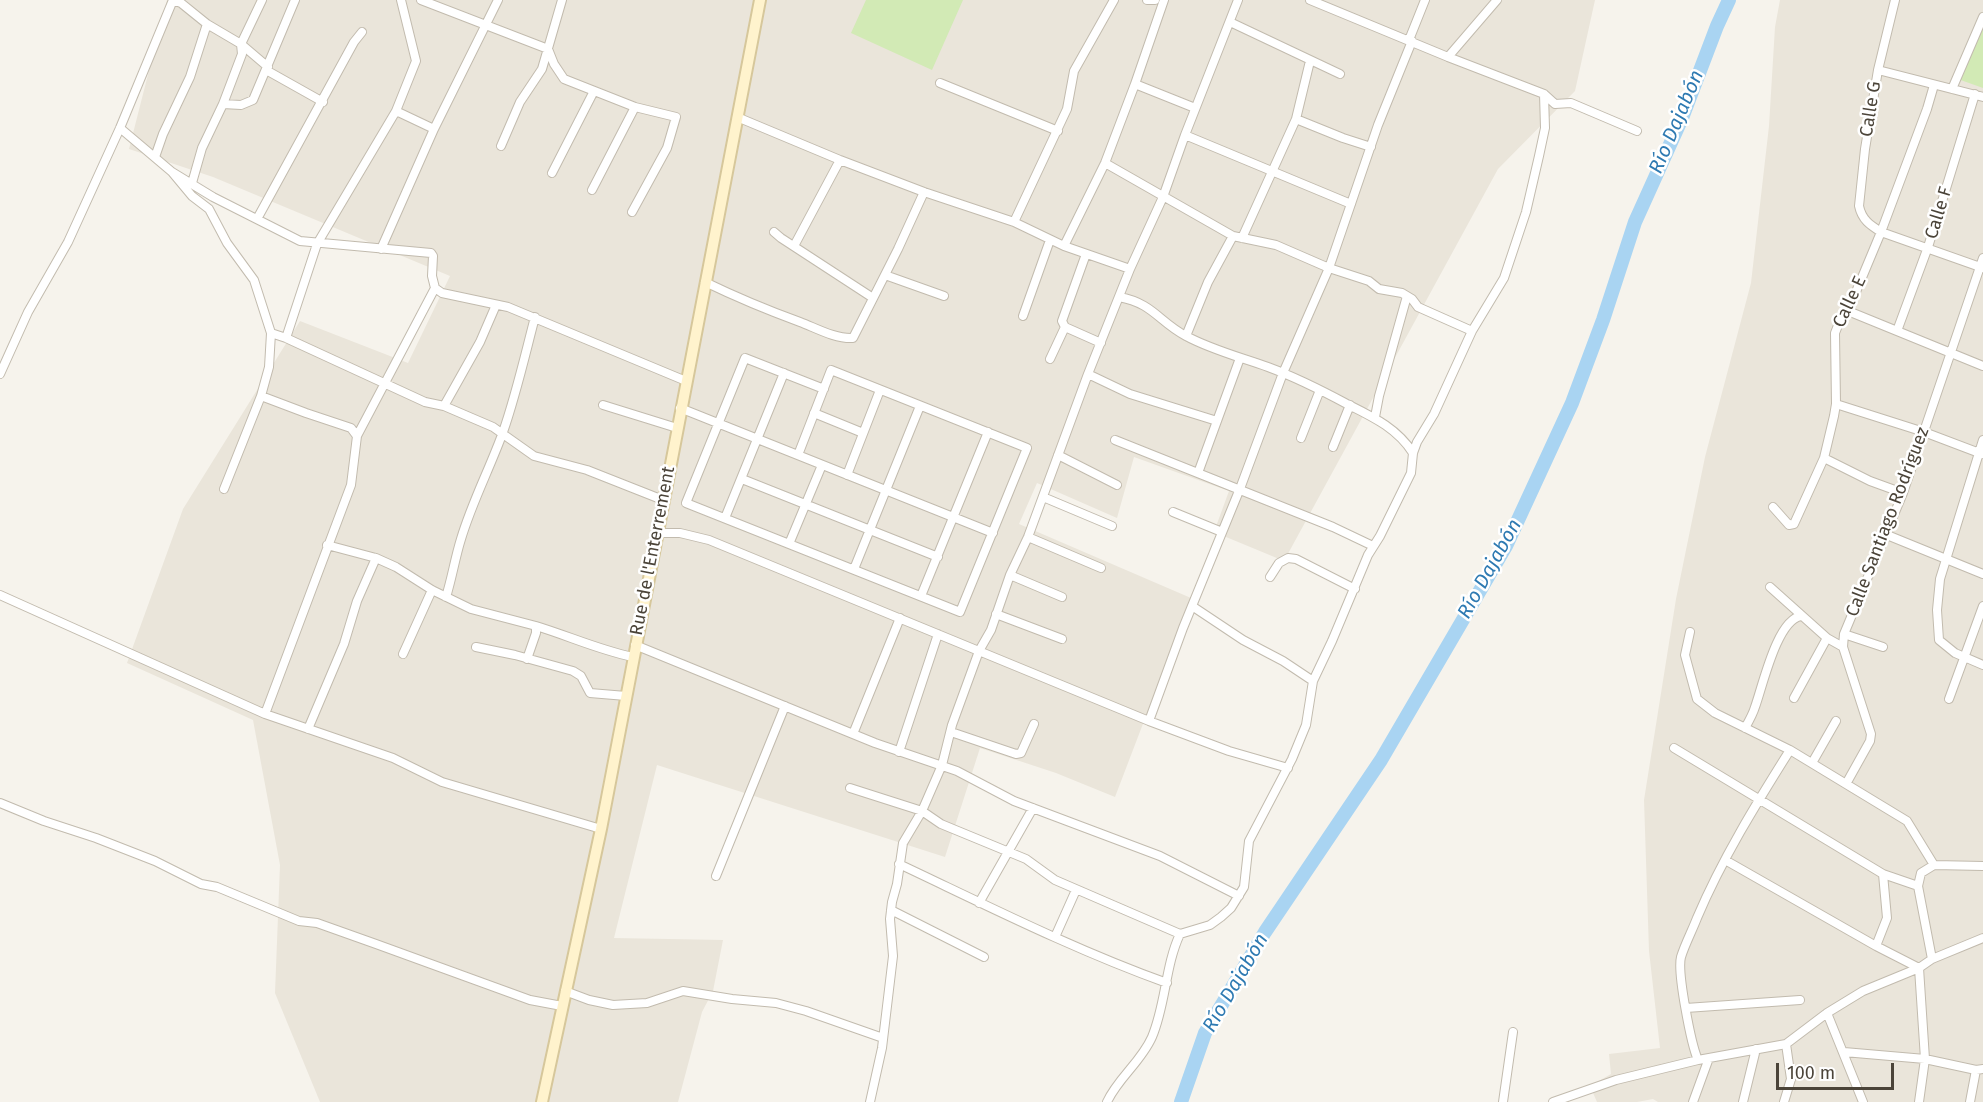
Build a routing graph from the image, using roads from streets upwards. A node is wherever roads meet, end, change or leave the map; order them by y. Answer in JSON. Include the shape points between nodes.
{"nodes":[{"id":1,"x":262,"y":0,"type":"edge"},
{"id":2,"x":295,"y":0,"type":"edge"},
{"id":3,"x":421,"y":0,"type":"edge"},
{"id":4,"x":498,"y":0,"type":"edge"},
{"id":5,"x":561,"y":0,"type":"edge"},
{"id":6,"x":760,"y":0,"type":"edge"},
{"id":7,"x":1114,"y":0,"type":"edge"},
{"id":8,"x":1147,"y":0,"type":"edge"},
{"id":9,"x":1155,"y":0,"type":"edge"},
{"id":10,"x":1164,"y":0,"type":"edge"},
{"id":11,"x":1238,"y":0,"type":"edge"},
{"id":12,"x":1310,"y":0,"type":"edge"},
{"id":13,"x":1425,"y":0,"type":"edge"},
{"id":14,"x":1497,"y":0,"type":"edge"},
{"id":15,"x":1895,"y":0,"type":"edge"},
{"id":16,"x":403,"y":2,"type":"edge"},
{"id":17,"x":1983,"y":17,"type":"edge"},
{"id":18,"x":1230,"y":22,"type":"junction"},
{"id":19,"x":207,"y":24,"type":"junction"},
{"id":20,"x":486,"y":25,"type":"junction"},
{"id":21,"x":362,"y":32,"type":"dead end"},
{"id":22,"x":1410,"y":41,"type":"junction"},
{"id":23,"x":241,"y":44,"type":"junction"},
{"id":24,"x":548,"y":48,"type":"junction"},
{"id":25,"x":1448,"y":57,"type":"junction"},
{"id":26,"x":1310,"y":61,"type":"junction"},
{"id":27,"x":267,"y":69,"type":"junction"},
{"id":28,"x":1878,"y":70,"type":"junction"},
{"id":29,"x":1340,"y":74,"type":"dead end"},
{"id":30,"x":940,"y":83,"type":"dead end"},
{"id":31,"x":1135,"y":84,"type":"junction"},
{"id":32,"x":1934,"y":85,"type":"junction"},
{"id":33,"x":1952,"y":89,"type":"junction"},
{"id":34,"x":594,"y":91,"type":"junction"},
{"id":35,"x":1544,"y":94,"type":"junction"},
{"id":36,"x":1979,"y":96,"type":"edge"},
{"id":37,"x":323,"y":102,"type":"junction"},
{"id":38,"x":223,"y":104,"type":"junction"},
{"id":39,"x":635,"y":106,"type":"junction"},
{"id":40,"x":1195,"y":108,"type":"junction"},
{"id":41,"x":396,"y":111,"type":"junction"},
{"id":42,"x":737,"y":117,"type":"junction"},
{"id":43,"x":1296,"y":119,"type":"junction"},
{"id":44,"x":120,"y":128,"type":"junction"},
{"id":45,"x":434,"y":129,"type":"junction"},
{"id":46,"x":1058,"y":131,"type":"junction"},
{"id":47,"x":1637,"y":131,"type":"dead end"},
{"id":48,"x":1185,"y":135,"type":"junction"},
{"id":49,"x":501,"y":146,"type":"dead end"},
{"id":50,"x":1371,"y":147,"type":"junction"},
{"id":51,"x":155,"y":157,"type":"junction"},
{"id":52,"x":840,"y":160,"type":"junction"},
{"id":53,"x":1105,"y":163,"type":"junction"},
{"id":54,"x":1272,"y":171,"type":"junction"},
{"id":55,"x":172,"y":172,"type":"junction"},
{"id":56,"x":552,"y":173,"type":"dead end"},
{"id":57,"x":192,"y":183,"type":"junction"},
{"id":58,"x":592,"y":190,"type":"dead end"},
{"id":59,"x":924,"y":192,"type":"junction"},
{"id":60,"x":1163,"y":197,"type":"junction"},
{"id":61,"x":1351,"y":204,"type":"junction"},
{"id":62,"x":632,"y":212,"type":"dead end"},
{"id":63,"x":257,"y":219,"type":"junction"},
{"id":64,"x":1014,"y":222,"type":"junction"},
{"id":65,"x":774,"y":232,"type":"dead end"},
{"id":66,"x":1881,"y":232,"type":"junction"},
{"id":67,"x":1233,"y":236,"type":"junction"},
{"id":68,"x":1242,"y":238,"type":"junction"},
{"id":69,"x":1050,"y":240,"type":"junction"},
{"id":70,"x":317,"y":244,"type":"junction"},
{"id":71,"x":794,"y":246,"type":"junction"},
{"id":72,"x":1064,"y":246,"type":"junction"},
{"id":73,"x":1928,"y":248,"type":"junction"},
{"id":74,"x":381,"y":249,"type":"junction"},
{"id":75,"x":1086,"y":254,"type":"junction"},
{"id":76,"x":1983,"y":258,"type":"edge"},
{"id":77,"x":1329,"y":268,"type":"junction"},
{"id":78,"x":1982,"y":268,"type":"edge"},
{"id":79,"x":1130,"y":269,"type":"junction"},
{"id":80,"x":885,"y":275,"type":"junction"},
{"id":81,"x":705,"y":282,"type":"junction"},
{"id":82,"x":435,"y":288,"type":"junction"},
{"id":83,"x":944,"y":296,"type":"dead end"},
{"id":84,"x":1407,"y":296,"type":"junction"},
{"id":85,"x":1119,"y":297,"type":"junction"},
{"id":86,"x":873,"y":298,"type":"junction"},
{"id":87,"x":496,"y":305,"type":"junction"},
{"id":88,"x":1848,"y":311,"type":"junction"},
{"id":89,"x":1023,"y":316,"type":"dead end"},
{"id":90,"x":535,"y":317,"type":"junction"},
{"id":91,"x":1065,"y":327,"type":"junction"},
{"id":92,"x":1472,"y":331,"type":"junction"},
{"id":93,"x":1897,"y":331,"type":"junction"},
{"id":94,"x":271,"y":333,"type":"junction"},
{"id":95,"x":1186,"y":336,"type":"junction"},
{"id":96,"x":286,"y":338,"type":"junction"},
{"id":97,"x":1101,"y":343,"type":"junction"},
{"id":98,"x":1952,"y":353,"type":"junction"},
{"id":99,"x":1240,"y":358,"type":"junction"},
{"id":100,"x":1050,"y":359,"type":"dead end"},
{"id":101,"x":1983,"y":366,"type":"edge"},
{"id":102,"x":783,"y":373,"type":"junction"},
{"id":103,"x":1283,"y":373,"type":"junction"},
{"id":104,"x":0,"y":374,"type":"edge"},
{"id":105,"x":1088,"y":374,"type":"junction"},
{"id":106,"x":686,"y":381,"type":"junction"},
{"id":107,"x":384,"y":383,"type":"junction"},
{"id":108,"x":824,"y":389,"type":"junction"},
{"id":109,"x":880,"y":390,"type":"junction"},
{"id":110,"x":1320,"y":390,"type":"junction"},
{"id":111,"x":261,"y":396,"type":"junction"},
{"id":112,"x":1836,"y":404,"type":"junction"},
{"id":113,"x":603,"y":405,"type":"dead end"},
{"id":114,"x":1350,"y":405,"type":"junction"},
{"id":115,"x":444,"y":406,"type":"junction"},
{"id":116,"x":920,"y":406,"type":"junction"},
{"id":117,"x":680,"y":408,"type":"junction"},
{"id":118,"x":814,"y":413,"type":"junction"},
{"id":119,"x":1375,"y":417,"type":"junction"},
{"id":120,"x":1217,"y":421,"type":"junction"},
{"id":121,"x":718,"y":424,"type":"junction"},
{"id":122,"x":677,"y":428,"type":"junction"},
{"id":123,"x":988,"y":432,"type":"junction"},
{"id":124,"x":1924,"y":432,"type":"junction"},
{"id":125,"x":863,"y":433,"type":"junction"},
{"id":126,"x":503,"y":434,"type":"junction"},
{"id":127,"x":357,"y":436,"type":"junction"},
{"id":128,"x":1301,"y":438,"type":"dead end"},
{"id":129,"x":758,"y":439,"type":"junction"},
{"id":130,"x":1115,"y":440,"type":"dead end"},
{"id":131,"x":1983,"y":440,"type":"edge"},
{"id":132,"x":1333,"y":447,"type":"dead end"},
{"id":133,"x":1413,"y":453,"type":"junction"},
{"id":134,"x":1981,"y":453,"type":"edge"},
{"id":135,"x":798,"y":455,"type":"junction"},
{"id":136,"x":1058,"y":455,"type":"junction"},
{"id":137,"x":1824,"y":458,"type":"junction"},
{"id":138,"x":822,"y":465,"type":"junction"},
{"id":139,"x":1198,"y":473,"type":"junction"},
{"id":140,"x":847,"y":475,"type":"junction"},
{"id":141,"x":742,"y":479,"type":"junction"},
{"id":142,"x":1117,"y":485,"type":"dead end"},
{"id":143,"x":224,"y":489,"type":"dead end"},
{"id":144,"x":1239,"y":489,"type":"junction"},
{"id":145,"x":887,"y":490,"type":"junction"},
{"id":146,"x":1903,"y":493,"type":"junction"},
{"id":147,"x":1042,"y":497,"type":"junction"},
{"id":148,"x":663,"y":500,"type":"junction"},
{"id":149,"x":806,"y":505,"type":"junction"},
{"id":150,"x":1773,"y":507,"type":"dead end"},
{"id":151,"x":1173,"y":512,"type":"dead end"},
{"id":152,"x":954,"y":517,"type":"junction"},
{"id":153,"x":725,"y":518,"type":"junction"},
{"id":154,"x":1112,"y":526,"type":"dead end"},
{"id":155,"x":871,"y":531,"type":"junction"},
{"id":156,"x":1222,"y":532,"type":"junction"},
{"id":157,"x":657,"y":533,"type":"junction"},
{"id":158,"x":993,"y":533,"type":"junction"},
{"id":159,"x":1887,"y":535,"type":"junction"},
{"id":160,"x":1028,"y":537,"type":"junction"},
{"id":161,"x":789,"y":544,"type":"junction"},
{"id":162,"x":327,"y":545,"type":"junction"},
{"id":163,"x":1373,"y":546,"type":"junction"},
{"id":164,"x":938,"y":557,"type":"junction"},
{"id":165,"x":376,"y":558,"type":"junction"},
{"id":166,"x":1946,"y":559,"type":"junction"},
{"id":167,"x":1101,"y":568,"type":"dead end"},
{"id":168,"x":854,"y":569,"type":"junction"},
{"id":169,"x":1983,"y":574,"type":"edge"},
{"id":170,"x":1010,"y":575,"type":"junction"},
{"id":171,"x":1269,"y":577,"type":"dead end"},
{"id":172,"x":1770,"y":587,"type":"dead end"},
{"id":173,"x":1355,"y":589,"type":"junction"},
{"id":174,"x":432,"y":590,"type":"junction"},
{"id":175,"x":0,"y":595,"type":"edge"},
{"id":176,"x":921,"y":596,"type":"junction"},
{"id":177,"x":446,"y":597,"type":"junction"},
{"id":178,"x":1062,"y":597,"type":"dead end"},
{"id":179,"x":1192,"y":606,"type":"junction"},
{"id":180,"x":1983,"y":606,"type":"edge"},
{"id":181,"x":996,"y":614,"type":"junction"},
{"id":182,"x":1801,"y":616,"type":"junction"},
{"id":183,"x":900,"y":618,"type":"junction"},
{"id":184,"x":536,"y":626,"type":"junction"},
{"id":185,"x":1690,"y":632,"type":"dead end"},
{"id":186,"x":938,"y":634,"type":"junction"},
{"id":187,"x":1844,"y":634,"type":"junction"},
{"id":188,"x":1827,"y":638,"type":"junction"},
{"id":189,"x":1062,"y":639,"type":"dead end"},
{"id":190,"x":635,"y":645,"type":"junction"},
{"id":191,"x":476,"y":647,"type":"dead end"},
{"id":192,"x":1843,"y":647,"type":"junction"},
{"id":193,"x":1883,"y":647,"type":"dead end"},
{"id":194,"x":979,"y":651,"type":"junction"},
{"id":195,"x":403,"y":654,"type":"dead end"},
{"id":196,"x":633,"y":657,"type":"junction"},
{"id":197,"x":1964,"y":658,"type":"junction"},
{"id":198,"x":527,"y":659,"type":"junction"},
{"id":199,"x":1983,"y":665,"type":"edge"},
{"id":200,"x":1313,"y":681,"type":"junction"},
{"id":201,"x":626,"y":696,"type":"junction"},
{"id":202,"x":1794,"y":698,"type":"dead end"},
{"id":203,"x":1949,"y":699,"type":"dead end"},
{"id":204,"x":785,"y":706,"type":"junction"},
{"id":205,"x":265,"y":714,"type":"junction"},
{"id":206,"x":1149,"y":721,"type":"junction"},
{"id":207,"x":1836,"y":721,"type":"dead end"},
{"id":208,"x":1034,"y":724,"type":"dead end"},
{"id":209,"x":1745,"y":728,"type":"junction"},
{"id":210,"x":308,"y":729,"type":"junction"},
{"id":211,"x":951,"y":732,"type":"junction"},
{"id":212,"x":854,"y":734,"type":"junction"},
{"id":213,"x":1674,"y":748,"type":"dead end"},
{"id":214,"x":1790,"y":750,"type":"junction"},
{"id":215,"x":899,"y":752,"type":"junction"},
{"id":216,"x":1812,"y":763,"type":"junction"},
{"id":217,"x":942,"y":765,"type":"junction"},
{"id":218,"x":1288,"y":768,"type":"junction"},
{"id":219,"x":1846,"y":784,"type":"junction"},
{"id":220,"x":849,"y":788,"type":"dead end"},
{"id":221,"x":1759,"y":800,"type":"junction"},
{"id":222,"x":0,"y":803,"type":"edge"},
{"id":223,"x":1033,"y":808,"type":"junction"},
{"id":224,"x":922,"y":811,"type":"junction"},
{"id":225,"x":601,"y":829,"type":"junction"},
{"id":226,"x":1009,"y":852,"type":"junction"},
{"id":227,"x":1725,"y":860,"type":"junction"},
{"id":228,"x":899,"y":864,"type":"junction"},
{"id":229,"x":1934,"y":865,"type":"junction"},
{"id":230,"x":1983,"y":866,"type":"edge"},
{"id":231,"x":1883,"y":874,"type":"junction"},
{"id":232,"x":716,"y":876,"type":"dead end"},
{"id":233,"x":1918,"y":886,"type":"junction"},
{"id":234,"x":1076,"y":890,"type":"junction"},
{"id":235,"x":1239,"y":896,"type":"junction"},
{"id":236,"x":979,"y":903,"type":"junction"},
{"id":237,"x":891,"y":910,"type":"junction"},
{"id":238,"x":1180,"y":934,"type":"junction"},
{"id":239,"x":1055,"y":937,"type":"junction"},
{"id":240,"x":1983,"y":938,"type":"edge"},
{"id":241,"x":1876,"y":946,"type":"junction"},
{"id":242,"x":984,"y":957,"type":"dead end"},
{"id":243,"x":1932,"y":959,"type":"junction"},
{"id":244,"x":1919,"y":968,"type":"junction"},
{"id":245,"x":1167,"y":983,"type":"junction"},
{"id":246,"x":565,"y":991,"type":"junction"},
{"id":247,"x":1800,"y":1000,"type":"dead end"},
{"id":248,"x":562,"y":1006,"type":"junction"},
{"id":249,"x":1686,"y":1008,"type":"junction"},
{"id":250,"x":1827,"y":1014,"type":"junction"},
{"id":251,"x":1513,"y":1032,"type":"dead end"},
{"id":252,"x":883,"y":1038,"type":"junction"},
{"id":253,"x":1786,"y":1044,"type":"junction"},
{"id":254,"x":1755,"y":1049,"type":"junction"},
{"id":255,"x":1844,"y":1052,"type":"junction"},
{"id":256,"x":1709,"y":1058,"type":"junction"},
{"id":257,"x":1925,"y":1059,"type":"junction"},
{"id":258,"x":1698,"y":1060,"type":"junction"},
{"id":259,"x":1980,"y":1069,"type":"edge"},
{"id":260,"x":542,"y":1102,"type":"edge"},
{"id":261,"x":870,"y":1102,"type":"edge"},
{"id":262,"x":1107,"y":1102,"type":"edge"},
{"id":263,"x":1503,"y":1102,"type":"edge"},
{"id":264,"x":1553,"y":1102,"type":"edge"},
{"id":265,"x":1693,"y":1102,"type":"edge"},
{"id":266,"x":1743,"y":1102,"type":"edge"},
{"id":267,"x":1784,"y":1102,"type":"edge"},
{"id":268,"x":1863,"y":1102,"type":"edge"},
{"id":269,"x":1919,"y":1102,"type":"edge"},
{"id":270,"x":1970,"y":1102,"type":"edge"}],
"edges":[{"from":1,"to":23,"type":"street"},
{"from":2,"to":27,"type":"street"},
{"from":3,"to":20,"type":"street"},
{"from":4,"to":20,"type":"street"},
{"from":5,"to":24,"type":"street"},
{"from":6,"to":42,"type":"street","name":"Rue de l'Enterrement"},
{"from":7,"to":46,"type":"street","via":[[1074,71],[1067,109]]},
{"from":8,"to":9,"type":"street"},
{"from":10,"to":31,"type":"street"},
{"from":11,"to":18,"type":"street"},
{"from":12,"to":22,"type":"street"},
{"from":13,"to":22,"type":"street"},
{"from":14,"to":25,"type":"street"},
{"from":15,"to":28,"type":"street","name":"Calle G"},
{"from":16,"to":41,"type":"street","via":[[417,61]]},
{"from":17,"to":33,"type":"street"},
{"from":18,"to":26,"type":"street"},
{"from":18,"to":40,"type":"street"},
{"from":19,"to":23,"type":"street"},
{"from":19,"to":44,"type":"street","via":[[173,0]]},
{"from":19,"to":51,"type":"street","via":[[190,77]]},
{"from":20,"to":24,"type":"street"},
{"from":20,"to":45,"type":"street"},
{"from":21,"to":37,"type":"street"},
{"from":22,"to":25,"type":"street"},
{"from":22,"to":50,"type":"street"},
{"from":23,"to":27,"type":"street"},
{"from":23,"to":38,"type":"street","via":[[242,54]]},
{"from":24,"to":34,"type":"street","via":[[564,79]]},
{"from":24,"to":49,"type":"street","via":[[542,69],[520,102]]},
{"from":25,"to":35,"type":"street"},
{"from":26,"to":29,"type":"street"},
{"from":26,"to":43,"type":"street"},
{"from":27,"to":37,"type":"street"},
{"from":27,"to":38,"type":"street","via":[[253,100],[242,105]]},
{"from":28,"to":32,"type":"street"},
{"from":28,"to":66,"type":"street","name":"Calle G","via":[[1859,206],[1864,220]]},
{"from":30,"to":46,"type":"street"},
{"from":31,"to":40,"type":"street"},
{"from":31,"to":53,"type":"street"},
{"from":32,"to":33,"type":"street"},
{"from":32,"to":66,"type":"street","name":"Calle E"},
{"from":33,"to":36,"type":"street"},
{"from":34,"to":39,"type":"street"},
{"from":34,"to":56,"type":"street"},
{"from":35,"to":47,"type":"street","via":[[1555,104],[1571,103]]},
{"from":35,"to":92,"type":"street","via":[[1545,128],[1526,212],[1504,278]]},
{"from":36,"to":73,"type":"street","name":"Calle F"},
{"from":37,"to":63,"type":"street"},
{"from":38,"to":57,"type":"street","via":[[202,147]]},
{"from":39,"to":58,"type":"street"},
{"from":39,"to":62,"type":"street","via":[[676,117],[667,148]]},
{"from":40,"to":48,"type":"street"},
{"from":41,"to":45,"type":"street"},
{"from":41,"to":70,"type":"street"},
{"from":42,"to":52,"type":"street"},
{"from":42,"to":81,"type":"street","name":"Rue de l'Enterrement"},
{"from":43,"to":50,"type":"street"},
{"from":43,"to":54,"type":"street"},
{"from":44,"to":51,"type":"street"},
{"from":44,"to":104,"type":"street","via":[[68,242],[28,312]]},
{"from":45,"to":74,"type":"street"},
{"from":46,"to":64,"type":"street"},
{"from":48,"to":54,"type":"street"},
{"from":48,"to":60,"type":"street"},
{"from":50,"to":61,"type":"street"},
{"from":51,"to":55,"type":"street"},
{"from":52,"to":59,"type":"street"},
{"from":52,"to":71,"type":"street"},
{"from":53,"to":60,"type":"street"},
{"from":53,"to":72,"type":"street"},
{"from":54,"to":61,"type":"street"},
{"from":54,"to":68,"type":"street"},
{"from":55,"to":57,"type":"street"},
{"from":55,"to":94,"type":"street","via":[[209,210],[254,280]]},
{"from":57,"to":63,"type":"street"},
{"from":59,"to":64,"type":"street"},
{"from":59,"to":80,"type":"street"},
{"from":60,"to":67,"type":"street"},
{"from":60,"to":79,"type":"street"},
{"from":61,"to":77,"type":"street"},
{"from":63,"to":70,"type":"street","via":[[300,241]]},
{"from":64,"to":69,"type":"street"},
{"from":65,"to":71,"type":"street"},
{"from":66,"to":73,"type":"street"},
{"from":66,"to":88,"type":"street","name":"Calle E"},
{"from":67,"to":68,"type":"street"},
{"from":67,"to":95,"type":"street","via":[[1208,282]]},
{"from":68,"to":77,"type":"street","via":[[1276,245]]},
{"from":69,"to":72,"type":"street"},
{"from":69,"to":89,"type":"street"},
{"from":70,"to":74,"type":"street"},
{"from":70,"to":96,"type":"street"},
{"from":71,"to":86,"type":"street"},
{"from":72,"to":75,"type":"street"},
{"from":73,"to":78,"type":"street"},
{"from":73,"to":93,"type":"street","name":"Calle F"},
{"from":74,"to":82,"type":"street","via":[[431,253]]},
{"from":75,"to":79,"type":"street"},
{"from":75,"to":91,"type":"street","via":[[1062,321]]},
{"from":76,"to":78,"type":"street","name":"Calle Santiago Rodríguez"},
{"from":77,"to":84,"type":"street"},
{"from":77,"to":103,"type":"street"},
{"from":78,"to":98,"type":"street","name":"Calle Santiago Rodríguez"},
{"from":79,"to":85,"type":"street"},
{"from":80,"to":83,"type":"street"},
{"from":80,"to":86,"type":"street"},
{"from":81,"to":86,"type":"street","via":[[844,338],[853,338]]},
{"from":81,"to":106,"type":"street","name":"Rue de l'Enterrement"},
{"from":82,"to":87,"type":"street"},
{"from":82,"to":107,"type":"street"},
{"from":84,"to":92,"type":"street","via":[[1419,307]]},
{"from":84,"to":119,"type":"street"},
{"from":85,"to":95,"type":"street","via":[[1151,308]]},
{"from":85,"to":97,"type":"street"},
{"from":87,"to":90,"type":"street"},
{"from":87,"to":115,"type":"street"},
{"from":88,"to":93,"type":"street"},
{"from":88,"to":112,"type":"street","name":"Calle E","via":[[1835,333]]},
{"from":90,"to":106,"type":"street"},
{"from":90,"to":126,"type":"street"},
{"from":91,"to":97,"type":"street"},
{"from":91,"to":100,"type":"street"},
{"from":92,"to":133,"type":"street"},
{"from":93,"to":98,"type":"street"},
{"from":94,"to":96,"type":"street"},
{"from":94,"to":111,"type":"street","via":[[269,366]]},
{"from":95,"to":99,"type":"street"},
{"from":96,"to":107,"type":"street"},
{"from":97,"to":105,"type":"street"},
{"from":98,"to":101,"type":"street"},
{"from":98,"to":124,"type":"street","name":"Calle Santiago Rodríguez"},
{"from":99,"to":103,"type":"street"},
{"from":99,"to":120,"type":"street"},
{"from":102,"to":108,"type":"street"},
{"from":102,"to":121,"type":"street","via":[[745,358]]},
{"from":102,"to":129,"type":"street"},
{"from":103,"to":110,"type":"street"},
{"from":103,"to":144,"type":"street"},
{"from":105,"to":120,"type":"street","via":[[1130,394]]},
{"from":105,"to":136,"type":"street"},
{"from":106,"to":117,"type":"street","name":"Rue de l'Enterrement"},
{"from":107,"to":115,"type":"street","via":[[425,402]]},
{"from":107,"to":127,"type":"street"},
{"from":108,"to":109,"type":"street","via":[[831,370]]},
{"from":108,"to":118,"type":"street"},
{"from":109,"to":116,"type":"street"},
{"from":109,"to":125,"type":"street"},
{"from":110,"to":114,"type":"street"},
{"from":110,"to":128,"type":"street"},
{"from":111,"to":127,"type":"street","via":[[351,428]]},
{"from":111,"to":143,"type":"street"},
{"from":112,"to":124,"type":"street"},
{"from":112,"to":137,"type":"street","name":"Calle E"},
{"from":113,"to":122,"type":"street"},
{"from":114,"to":119,"type":"street"},
{"from":114,"to":132,"type":"street"},
{"from":115,"to":126,"type":"street"},
{"from":116,"to":123,"type":"street"},
{"from":116,"to":145,"type":"street"},
{"from":117,"to":121,"type":"street"},
{"from":117,"to":122,"type":"street","name":"Rue de l'Enterrement"},
{"from":118,"to":125,"type":"street"},
{"from":118,"to":135,"type":"street"},
{"from":119,"to":133,"type":"street","via":[[1399,435]]},
{"from":120,"to":139,"type":"street"},
{"from":121,"to":129,"type":"street"},
{"from":121,"to":153,"type":"street","via":[[686,503]]},
{"from":122,"to":148,"type":"street","name":"Rue de l'Enterrement"},
{"from":123,"to":152,"type":"street"},
{"from":123,"to":158,"type":"street","via":[[1027,448]]},
{"from":124,"to":134,"type":"street"},
{"from":124,"to":146,"type":"street","name":"Calle Santiago Rodríguez"},
{"from":125,"to":140,"type":"street"},
{"from":126,"to":148,"type":"street","via":[[534,456],[587,470]]},
{"from":126,"to":177,"type":"street","via":[[471,511]]},
{"from":127,"to":162,"type":"street","via":[[351,485]]},
{"from":129,"to":135,"type":"street"},
{"from":129,"to":141,"type":"street"},
{"from":130,"to":139,"type":"street"},
{"from":131,"to":134,"type":"street"},
{"from":133,"to":163,"type":"street","via":[[1411,473]]},
{"from":134,"to":166,"type":"street"},
{"from":135,"to":138,"type":"street"},
{"from":136,"to":142,"type":"street"},
{"from":136,"to":147,"type":"street"},
{"from":137,"to":146,"type":"street"},
{"from":137,"to":150,"type":"street","name":"Calle E","via":[[1794,524],[1789,525]]},
{"from":138,"to":140,"type":"street"},
{"from":138,"to":149,"type":"street"},
{"from":139,"to":144,"type":"street"},
{"from":140,"to":145,"type":"street"},
{"from":141,"to":149,"type":"street"},
{"from":141,"to":153,"type":"street"},
{"from":144,"to":156,"type":"street"},
{"from":144,"to":163,"type":"street"},
{"from":145,"to":152,"type":"street"},
{"from":145,"to":155,"type":"street"},
{"from":146,"to":159,"type":"street","name":"Calle Santiago Rodríguez"},
{"from":147,"to":154,"type":"street"},
{"from":147,"to":160,"type":"street"},
{"from":148,"to":157,"type":"street","name":"Rue de l'Enterrement"},
{"from":149,"to":155,"type":"street"},
{"from":149,"to":161,"type":"street"},
{"from":151,"to":156,"type":"street"},
{"from":152,"to":158,"type":"street"},
{"from":152,"to":164,"type":"street"},
{"from":153,"to":161,"type":"street"},
{"from":155,"to":164,"type":"street"},
{"from":155,"to":168,"type":"street"},
{"from":156,"to":179,"type":"street"},
{"from":157,"to":183,"type":"street","via":[[680,533],[709,540]]},
{"from":157,"to":190,"type":"street","name":"Rue de l'Enterrement"},
{"from":158,"to":176,"type":"street","via":[[960,612]]},
{"from":159,"to":166,"type":"street"},
{"from":159,"to":187,"type":"street","name":"Calle Santiago Rodríguez"},
{"from":160,"to":167,"type":"street"},
{"from":160,"to":170,"type":"street"},
{"from":161,"to":168,"type":"street"},
{"from":162,"to":165,"type":"street"},
{"from":162,"to":205,"type":"street"},
{"from":163,"to":173,"type":"street"},
{"from":164,"to":176,"type":"street"},
{"from":165,"to":174,"type":"street"},
{"from":165,"to":210,"type":"street"},
{"from":166,"to":169,"type":"street"},
{"from":166,"to":197,"type":"street","via":[[1937,610],[1939,640]]},
{"from":168,"to":176,"type":"street"},
{"from":170,"to":178,"type":"street"},
{"from":170,"to":181,"type":"street"},
{"from":171,"to":173,"type":"street","via":[[1279,562],[1296,559]]},
{"from":172,"to":182,"type":"street"},
{"from":173,"to":200,"type":"street"},
{"from":174,"to":177,"type":"street"},
{"from":174,"to":195,"type":"street"},
{"from":175,"to":205,"type":"street"},
{"from":177,"to":184,"type":"street","via":[[471,609]]},
{"from":179,"to":200,"type":"street"},
{"from":179,"to":206,"type":"street"},
{"from":180,"to":197,"type":"street"},
{"from":181,"to":189,"type":"street"},
{"from":181,"to":194,"type":"street"},
{"from":182,"to":188,"type":"street"},
{"from":182,"to":209,"type":"street","via":[[1784,629]]},
{"from":183,"to":186,"type":"street"},
{"from":183,"to":212,"type":"street"},
{"from":184,"to":196,"type":"street"},
{"from":184,"to":198,"type":"street"},
{"from":185,"to":209,"type":"street","via":[[1685,655],[1697,699]]},
{"from":186,"to":194,"type":"street"},
{"from":186,"to":215,"type":"street"},
{"from":187,"to":192,"type":"street","name":"Calle Santiago Rodríguez"},
{"from":187,"to":193,"type":"street"},
{"from":188,"to":192,"type":"street"},
{"from":188,"to":202,"type":"street"},
{"from":190,"to":196,"type":"street","name":"Rue de l'Enterrement"},
{"from":190,"to":204,"type":"street"},
{"from":191,"to":198,"type":"street"},
{"from":192,"to":219,"type":"street","name":"Calle Santiago Rodríguez","via":[[1871,734]]},
{"from":194,"to":206,"type":"street"},
{"from":194,"to":211,"type":"street"},
{"from":196,"to":201,"type":"street","name":"Rue de l'Enterrement"},
{"from":197,"to":199,"type":"street"},
{"from":197,"to":203,"type":"street"},
{"from":198,"to":201,"type":"street","via":[[573,671],[581,676],[590,693]]},
{"from":200,"to":218,"type":"street","via":[[1306,725]]},
{"from":201,"to":225,"type":"street","name":"Rue de l'Enterrement"},
{"from":204,"to":212,"type":"street"},
{"from":204,"to":232,"type":"street"},
{"from":205,"to":210,"type":"street"},
{"from":206,"to":218,"type":"street"},
{"from":207,"to":216,"type":"street"},
{"from":208,"to":211,"type":"street","via":[[1021,753],[1016,754]]},
{"from":209,"to":214,"type":"street"},
{"from":210,"to":225,"type":"street","via":[[393,758],[441,782]]},
{"from":211,"to":217,"type":"street"},
{"from":212,"to":215,"type":"street"},
{"from":213,"to":221,"type":"street"},
{"from":214,"to":216,"type":"street"},
{"from":214,"to":221,"type":"street"},
{"from":215,"to":217,"type":"street"},
{"from":216,"to":219,"type":"street"},
{"from":217,"to":223,"type":"street"},
{"from":217,"to":224,"type":"street"},
{"from":218,"to":235,"type":"street","via":[[1249,841],[1244,886]]},
{"from":219,"to":229,"type":"street","via":[[1907,821]]},
{"from":220,"to":224,"type":"street"},
{"from":221,"to":227,"type":"street"},
{"from":221,"to":231,"type":"street"},
{"from":222,"to":248,"type":"street","via":[[299,921],[367,940],[530,1000]]},
{"from":223,"to":226,"type":"street"},
{"from":223,"to":235,"type":"street","via":[[1160,856]]},
{"from":224,"to":226,"type":"street","via":[[941,824]]},
{"from":224,"to":228,"type":"street","via":[[903,843]]},
{"from":225,"to":246,"type":"street","name":"Rue de l'Enterrement"},
{"from":226,"to":234,"type":"street"},
{"from":226,"to":236,"type":"street"},
{"from":227,"to":241,"type":"street"},
{"from":227,"to":249,"type":"street","via":[[1680,958]]},
{"from":228,"to":236,"type":"street"},
{"from":228,"to":237,"type":"street"},
{"from":229,"to":230,"type":"street"},
{"from":229,"to":233,"type":"street","via":[[1921,873]]},
{"from":231,"to":233,"type":"street"},
{"from":231,"to":241,"type":"street","via":[[1887,918]]},
{"from":233,"to":243,"type":"street"},
{"from":234,"to":238,"type":"street"},
{"from":234,"to":239,"type":"street"},
{"from":235,"to":238,"type":"street","via":[[1210,925]]},
{"from":236,"to":239,"type":"street"},
{"from":237,"to":242,"type":"street"},
{"from":237,"to":252,"type":"street","via":[[893,956]]},
{"from":238,"to":245,"type":"street"},
{"from":239,"to":245,"type":"street"},
{"from":240,"to":243,"type":"street"},
{"from":241,"to":244,"type":"street"},
{"from":243,"to":244,"type":"street"},
{"from":244,"to":250,"type":"street","via":[[1863,991]]},
{"from":244,"to":257,"type":"street"},
{"from":245,"to":262,"type":"street","via":[[1153,1036]]},
{"from":246,"to":248,"type":"street","name":"Rue de l'Enterrement"},
{"from":246,"to":252,"type":"street","via":[[613,1005],[647,1003],[683,992],[776,1003]]},
{"from":247,"to":249,"type":"street"},
{"from":248,"to":260,"type":"street","name":"Rue de l'Enterrement"},
{"from":249,"to":258,"type":"street"},
{"from":250,"to":253,"type":"street"},
{"from":250,"to":255,"type":"street"},
{"from":251,"to":263,"type":"street"},
{"from":252,"to":261,"type":"street"},
{"from":253,"to":254,"type":"street"},
{"from":253,"to":267,"type":"street","via":[[1791,1078]]},
{"from":254,"to":256,"type":"street"},
{"from":254,"to":266,"type":"street"},
{"from":255,"to":257,"type":"street"},
{"from":255,"to":268,"type":"street"},
{"from":256,"to":258,"type":"street"},
{"from":256,"to":265,"type":"street"},
{"from":257,"to":259,"type":"street"},
{"from":257,"to":269,"type":"street"},
{"from":258,"to":264,"type":"street","via":[[1616,1080]]},
{"from":259,"to":270,"type":"street"}]}
